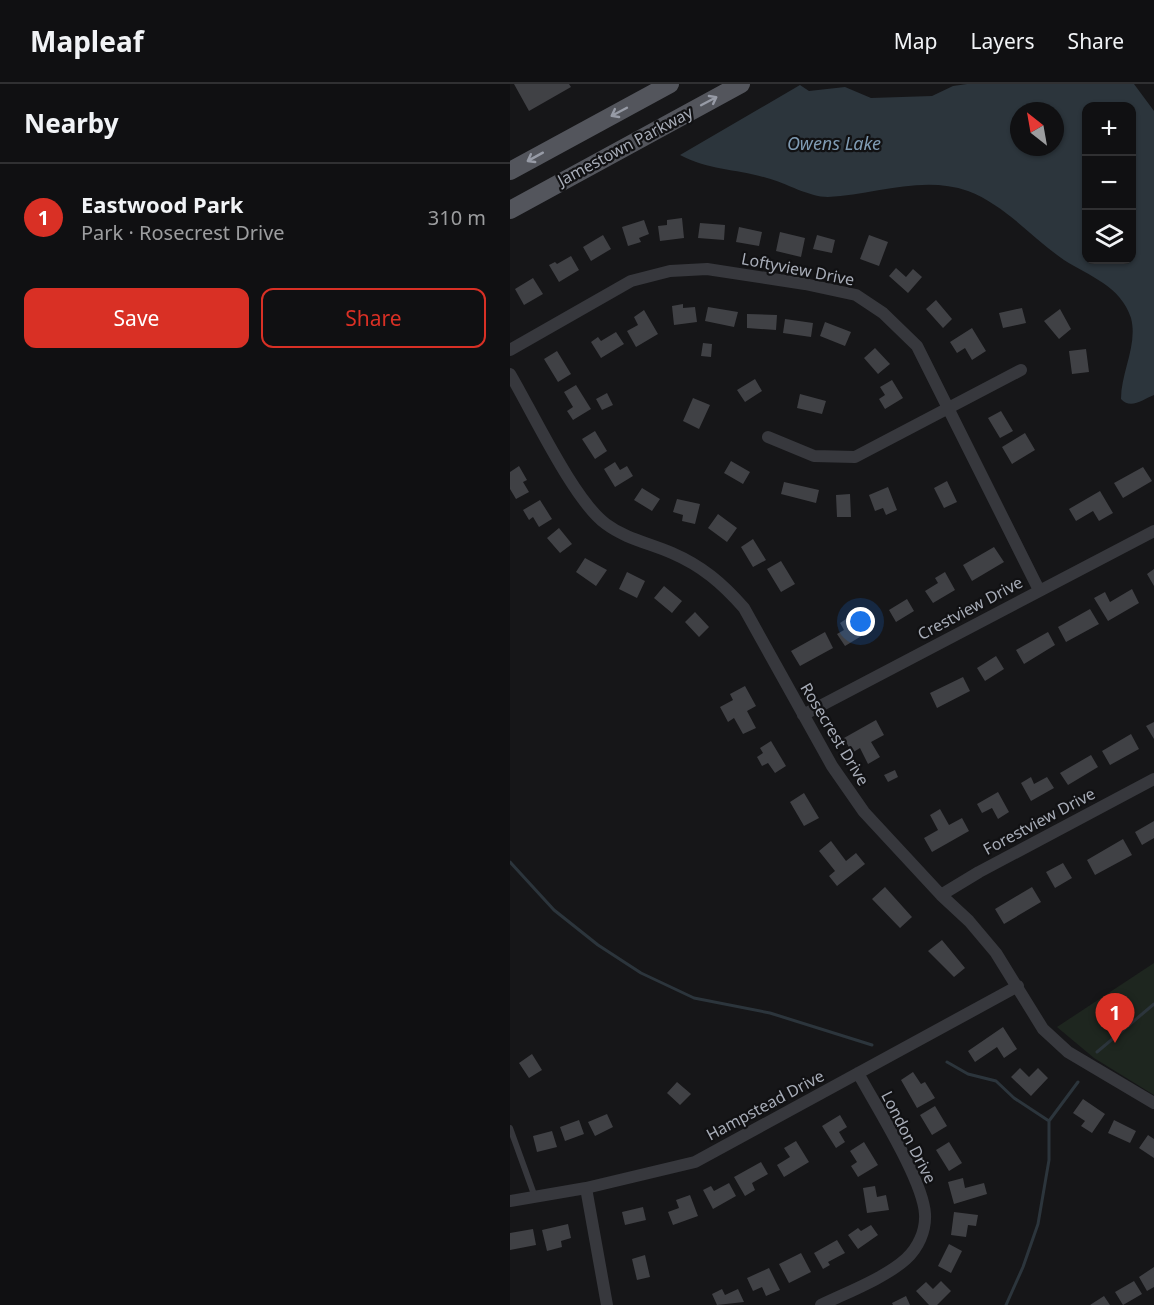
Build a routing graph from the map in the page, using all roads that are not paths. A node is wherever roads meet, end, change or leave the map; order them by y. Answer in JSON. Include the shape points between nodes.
{"nodes":[{"id":1,"x":670,"y":84,"type":"edge"},
{"id":2,"x":741,"y":84,"type":"edge"},
{"id":3,"x":510,"y":171,"type":"edge"},
{"id":4,"x":510,"y":210,"type":"edge"},
{"id":5,"x":510,"y":350,"type":"edge"},
{"id":6,"x":1021,"y":370,"type":"dead end"},
{"id":7,"x":510,"y":374,"type":"edge"},
{"id":8,"x":947,"y":409,"type":"junction"},
{"id":9,"x":768,"y":437,"type":"dead end"},
{"id":10,"x":1154,"y":531,"type":"edge"},
{"id":11,"x":1039,"y":590,"type":"junction"},
{"id":12,"x":803,"y":715,"type":"junction"},
{"id":13,"x":1154,"y":779,"type":"edge"},
{"id":14,"x":941,"y":896,"type":"junction"},
{"id":15,"x":1018,"y":986,"type":"junction"},
{"id":16,"x":858,"y":1073,"type":"junction"},
{"id":17,"x":1154,"y":1103,"type":"edge"},
{"id":18,"x":510,"y":1128,"type":"edge"},
{"id":19,"x":585,"y":1188,"type":"junction"},
{"id":20,"x":535,"y":1197,"type":"junction"},
{"id":21,"x":510,"y":1201,"type":"edge"},
{"id":22,"x":608,"y":1305,"type":"edge"},
{"id":23,"x":821,"y":1305,"type":"edge"}],
"edges":[{"from":1,"to":3,"type":"main road","name":"Jamestown Parkway","one_way":true},
{"from":4,"to":2,"type":"main road","name":"Jamestown Parkway","one_way":true},
{"from":5,"to":8,"type":"street","name":"Loftyview Drive","via":[[631,281],[670,271],[707,269],[856,296],[883,313],[917,346]]},
{"from":6,"to":8,"type":"street"},
{"from":7,"to":12,"type":"street","name":"Rosecrest Drive","via":[[585,503],[621,534],[699,566],[725,587],[744,608]]},
{"from":8,"to":9,"type":"street","via":[[855,457],[814,456]]},
{"from":8,"to":11,"type":"street","name":"Loftyview Drive"},
{"from":10,"to":11,"type":"street","name":"Crestview Drive"},
{"from":11,"to":12,"type":"street","name":"Crestview Drive"},
{"from":12,"to":14,"type":"street","name":"Rosecrest Drive","via":[[864,812]]},
{"from":13,"to":14,"type":"street","name":"Forestview Drive"},
{"from":14,"to":15,"type":"street","name":"Rosecrest Drive","via":[[969,921]]},
{"from":15,"to":16,"type":"street","name":"Hampstead Drive"},
{"from":15,"to":17,"type":"street","name":"Rosecrest Drive","via":[[1043,1029],[1068,1052]]},
{"from":16,"to":19,"type":"street","name":"Hampstead Drive","via":[[695,1162]]},
{"from":16,"to":23,"type":"street","name":"London Drive","via":[[922,1199],[924,1226],[920,1240],[905,1260]]},
{"from":18,"to":20,"type":"lane"},
{"from":19,"to":20,"type":"street","name":"Hampstead Drive"},
{"from":19,"to":22,"type":"street"},
{"from":20,"to":21,"type":"street","name":"Hampstead Drive"}]}
